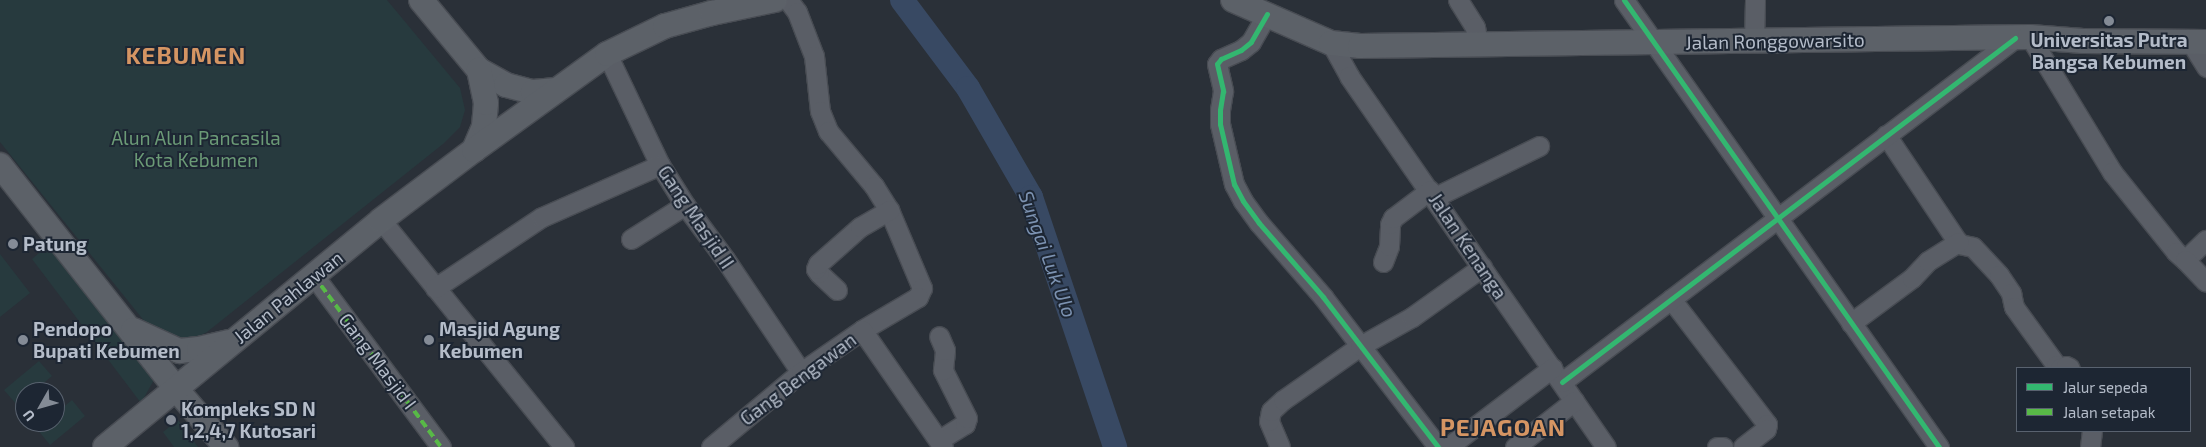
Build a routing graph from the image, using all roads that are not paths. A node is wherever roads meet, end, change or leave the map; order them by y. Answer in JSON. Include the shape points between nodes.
{"nodes":[{"id":1,"x":421,"y":0,"type":"edge"},
{"id":2,"x":775,"y":0,"type":"edge"},
{"id":3,"x":788,"y":0,"type":"edge"},
{"id":4,"x":1234,"y":0,"type":"edge"},
{"id":5,"x":1458,"y":0,"type":"edge"},
{"id":6,"x":1624,"y":0,"type":"edge"},
{"id":7,"x":1755,"y":0,"type":"edge"},
{"id":8,"x":1267,"y":14,"type":"junction"},
{"id":9,"x":2022,"y":38,"type":"junction"},
{"id":10,"x":1754,"y":41,"type":"junction"},
{"id":11,"x":2198,"y":41,"type":"edge"},
{"id":12,"x":1651,"y":42,"type":"junction"},
{"id":13,"x":1331,"y":43,"type":"junction"},
{"id":14,"x":1478,"y":44,"type":"junction"},
{"id":15,"x":607,"y":54,"type":"junction"},
{"id":16,"x":2206,"y":67,"type":"edge"},
{"id":17,"x":479,"y":70,"type":"junction"},
{"id":18,"x":556,"y":90,"type":"junction"},
{"id":19,"x":1886,"y":135,"type":"junction"},
{"id":20,"x":1539,"y":146,"type":"dead end"},
{"id":21,"x":474,"y":150,"type":"junction"},
{"id":22,"x":660,"y":165,"type":"junction"},
{"id":23,"x":0,"y":166,"type":"edge"},
{"id":24,"x":1432,"y":194,"type":"junction"},
{"id":25,"x":884,"y":202,"type":"junction"},
{"id":26,"x":685,"y":205,"type":"junction"},
{"id":27,"x":1776,"y":218,"type":"junction"},
{"id":28,"x":382,"y":220,"type":"junction"},
{"id":29,"x":631,"y":239,"type":"dead end"},
{"id":30,"x":2206,"y":240,"type":"edge"},
{"id":31,"x":1958,"y":242,"type":"junction"},
{"id":32,"x":2185,"y":260,"type":"junction"},
{"id":33,"x":1383,"y":262,"type":"dead end"},
{"id":34,"x":1482,"y":267,"type":"junction"},
{"id":35,"x":314,"y":276,"type":"junction"},
{"id":36,"x":2206,"y":282,"type":"edge"},
{"id":37,"x":435,"y":288,"type":"junction"},
{"id":38,"x":837,"y":290,"type":"dead end"},
{"id":39,"x":1671,"y":299,"type":"junction"},
{"id":40,"x":1851,"y":324,"type":"junction"},
{"id":41,"x":127,"y":328,"type":"junction"},
{"id":42,"x":862,"y":330,"type":"junction"},
{"id":43,"x":939,"y":336,"type":"dead end"},
{"id":44,"x":236,"y":340,"type":"junction"},
{"id":45,"x":1360,"y":346,"type":"junction"},
{"id":46,"x":2059,"y":367,"type":"edge"},
{"id":47,"x":160,"y":369,"type":"junction"},
{"id":48,"x":198,"y":371,"type":"junction"},
{"id":49,"x":801,"y":372,"type":"junction"},
{"id":50,"x":1557,"y":375,"type":"junction"},
{"id":51,"x":176,"y":389,"type":"junction"},
{"id":52,"x":1574,"y":401,"type":"junction"},
{"id":53,"x":194,"y":408,"type":"junction"},
{"id":54,"x":151,"y":410,"type":"junction"},
{"id":55,"x":2092,"y":432,"type":"edge"},
{"id":56,"x":941,"y":444,"type":"edge"},
{"id":57,"x":1753,"y":444,"type":"edge"},
{"id":58,"x":105,"y":447,"type":"edge"},
{"id":59,"x":226,"y":447,"type":"edge"},
{"id":60,"x":442,"y":447,"type":"edge"},
{"id":61,"x":564,"y":447,"type":"edge"},
{"id":62,"x":711,"y":447,"type":"edge"},
{"id":63,"x":1280,"y":447,"type":"edge"},
{"id":64,"x":1438,"y":447,"type":"edge"},
{"id":65,"x":1448,"y":447,"type":"edge"},
{"id":66,"x":1515,"y":447,"type":"edge"},
{"id":67,"x":1606,"y":447,"type":"edge"},
{"id":68,"x":1717,"y":447,"type":"edge"},
{"id":69,"x":1723,"y":447,"type":"edge"},
{"id":70,"x":1939,"y":447,"type":"edge"},
{"id":71,"x":2090,"y":447,"type":"edge"}],
"edges":[{"from":1,"to":17,"type":"main road"},
{"from":2,"to":15,"type":"main road","via":[[712,12],[665,26]]},
{"from":3,"to":25,"type":"street","name":"Gang Bengawan","via":[[814,56],[820,111],[828,130]]},
{"from":4,"to":8,"type":"main road","name":"Jalan Ronggowarsito"},
{"from":5,"to":14,"type":"street","via":[[1475,26]]},
{"from":6,"to":12,"type":"street"},
{"from":7,"to":10,"type":"street"},
{"from":8,"to":13,"type":"main road","name":"Jalan Ronggowarsito"},
{"from":8,"to":45,"type":"street","via":[[1251,42],[1217,64],[1223,91],[1220,124],[1233,180],[1243,202],[1259,223],[1323,297]]},
{"from":9,"to":10,"type":"main road","name":"Jalan Ronggowarsito"},
{"from":9,"to":11,"type":"main road","name":"Jalan Ronggowarsito"},
{"from":9,"to":19,"type":"street"},
{"from":9,"to":32,"type":"street","via":[[2112,172]]},
{"from":10,"to":12,"type":"main road","name":"Jalan Ronggowarsito"},
{"from":11,"to":16,"type":"street"},
{"from":12,"to":14,"type":"main road","name":"Jalan Ronggowarsito"},
{"from":12,"to":27,"type":"street"},
{"from":13,"to":14,"type":"main road","name":"Jalan Ronggowarsito","via":[[1360,46]]},
{"from":13,"to":24,"type":"street","name":"Jalan Kenanga","via":[[1348,76]]},
{"from":15,"to":18,"type":"main road"},
{"from":15,"to":22,"type":"street","name":"Gang Masjid II"},
{"from":17,"to":18,"type":"main road","via":[[506,85],[533,92]]},
{"from":17,"to":21,"type":"main road","via":[[486,103],[484,126]]},
{"from":18,"to":21,"type":"main road","name":"Jalan Pahlawan"},
{"from":19,"to":27,"type":"street"},
{"from":19,"to":31,"type":"street"},
{"from":20,"to":24,"type":"street"},
{"from":21,"to":28,"type":"main road","name":"Jalan Pahlawan"},
{"from":22,"to":26,"type":"street","name":"Gang Masjid II"},
{"from":22,"to":37,"type":"street","via":[[542,217]]},
{"from":23,"to":41,"type":"main road"},
{"from":24,"to":33,"type":"street","via":[[1393,218]]},
{"from":24,"to":34,"type":"street","name":"Jalan Kenanga"},
{"from":25,"to":38,"type":"street","via":[[818,264],[816,269]]},
{"from":25,"to":42,"type":"street","name":"Gang Bengawan","via":[[922,288],[918,297]]},
{"from":26,"to":29,"type":"street"},
{"from":26,"to":49,"type":"street","name":"Gang Masjid II"},
{"from":27,"to":39,"type":"street"},
{"from":27,"to":40,"type":"street"},
{"from":28,"to":35,"type":"main road","name":"Jalan Pahlawan"},
{"from":28,"to":37,"type":"street"},
{"from":30,"to":32,"type":"street"},
{"from":31,"to":40,"type":"street","via":[[1928,261],[1912,278]]},
{"from":31,"to":46,"type":"street","via":[[1975,249],[1999,275],[2011,293],[2014,308]]},
{"from":32,"to":36,"type":"street"},
{"from":34,"to":45,"type":"street","via":[[1412,317]]},
{"from":34,"to":50,"type":"street","name":"Jalan Kenanga"},
{"from":35,"to":44,"type":"main road","name":"Jalan Pahlawan"},
{"from":35,"to":60,"type":"street","name":"Gang Masjid I"},
{"from":37,"to":61,"type":"street"},
{"from":39,"to":50,"type":"street"},
{"from":39,"to":57,"type":"street","via":[[1767,424]]},
{"from":40,"to":70,"type":"street"},
{"from":41,"to":44,"type":"main road","via":[[179,351],[199,350]]},
{"from":41,"to":47,"type":"main road"},
{"from":42,"to":49,"type":"street","name":"Gang Bengawan"},
{"from":42,"to":56,"type":"street","name":"Gang Bengawan"},
{"from":43,"to":56,"type":"street","via":[[945,350],[942,370],[967,418],[965,424]]},
{"from":44,"to":48,"type":"main road","name":"Jalan Pahlawan"},
{"from":45,"to":63,"type":"street","via":[[1271,411],[1269,421]]},
{"from":45,"to":64,"type":"street"},
{"from":47,"to":51,"type":"main road"},
{"from":47,"to":54,"type":"main road"},
{"from":48,"to":51,"type":"main road","name":"Jalan Pahlawan"},
{"from":48,"to":53,"type":"main road"},
{"from":49,"to":62,"type":"street","name":"Gang Bengawan"},
{"from":50,"to":52,"type":"street","name":"Jalan Kenanga"},
{"from":50,"to":65,"type":"street"},
{"from":51,"to":53,"type":"main road"},
{"from":51,"to":54,"type":"main road","name":"Jalan Pahlawan"},
{"from":52,"to":66,"type":"street"},
{"from":52,"to":67,"type":"street","name":"Jalan Kenanga"},
{"from":53,"to":59,"type":"main road"},
{"from":54,"to":58,"type":"main road","name":"Jalan Pahlawan"},
{"from":55,"to":71,"type":"street"},
{"from":68,"to":69,"type":"street"}]}
